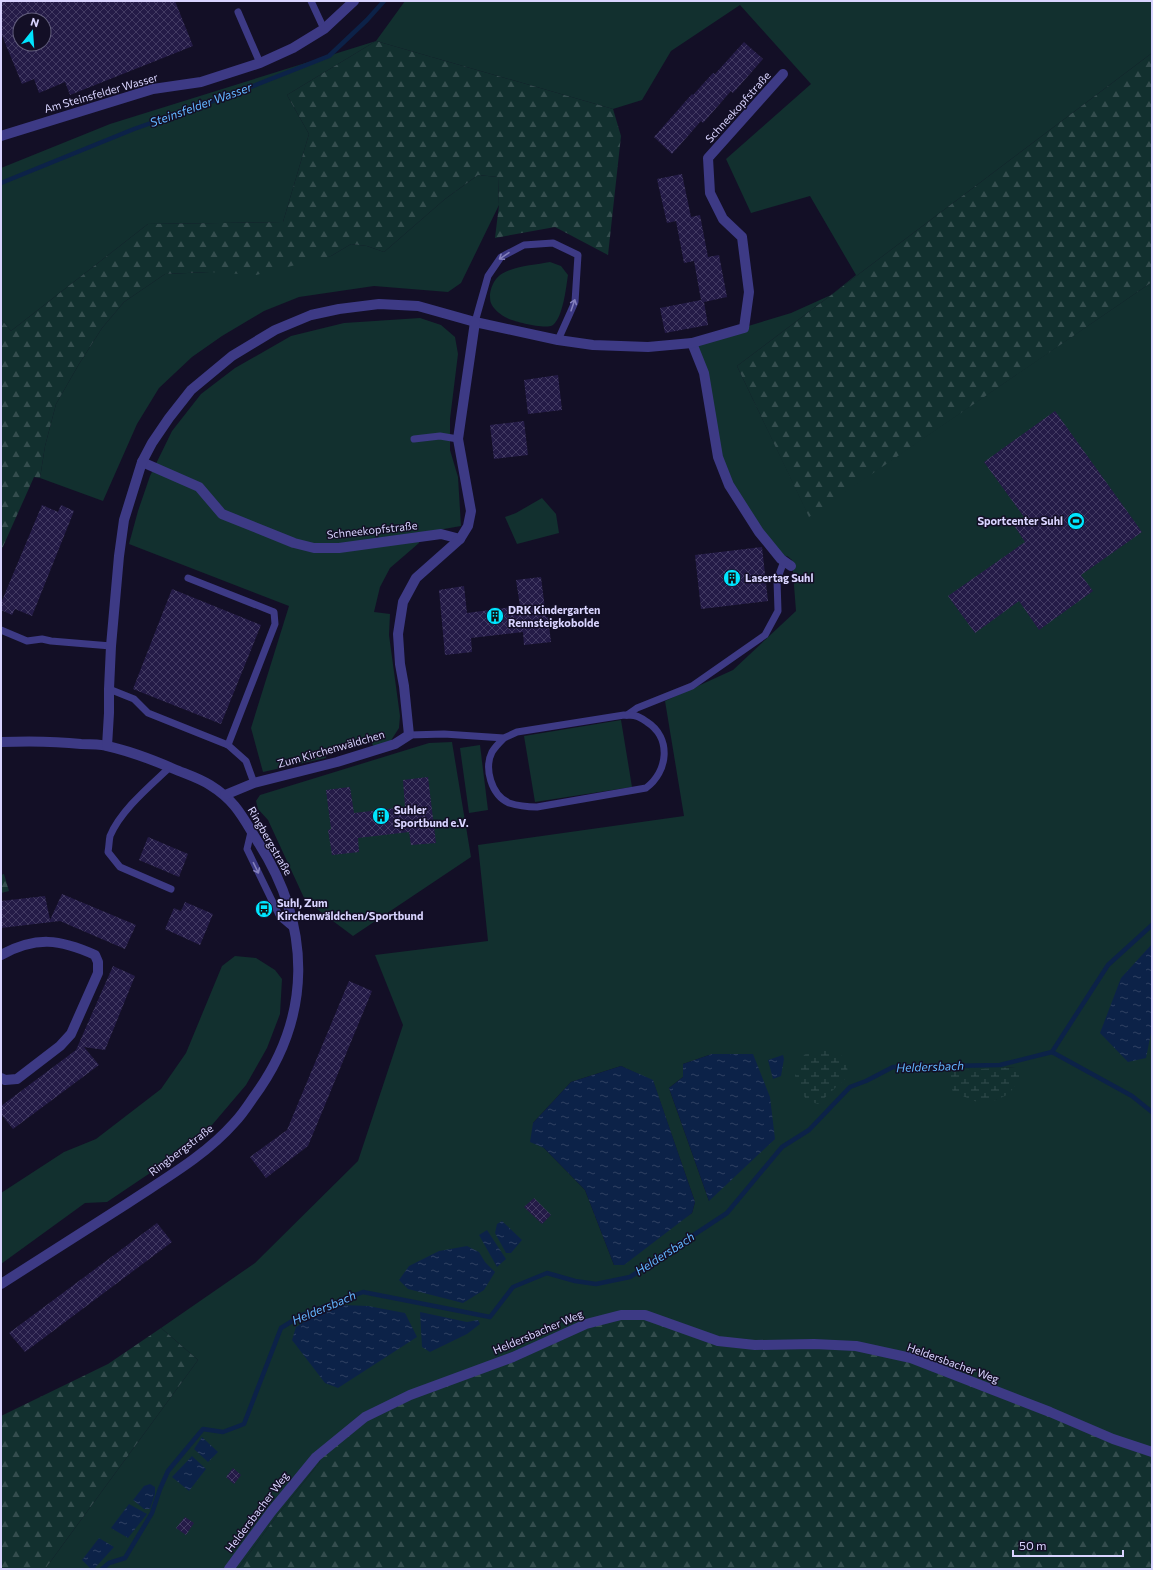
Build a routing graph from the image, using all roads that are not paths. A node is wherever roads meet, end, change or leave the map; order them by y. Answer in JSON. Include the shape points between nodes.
{"nodes":[{"id":1,"x":311,"y":1,"type":"edge"},
{"id":2,"x":354,"y":1,"type":"edge"},
{"id":3,"x":238,"y":12,"type":"dead end"},
{"id":4,"x":324,"y":29,"type":"junction"},
{"id":5,"x":260,"y":63,"type":"junction"},
{"id":6,"x":783,"y":74,"type":"dead end"},
{"id":7,"x":1,"y":136,"type":"edge"},
{"id":8,"x":475,"y":322,"type":"junction"},
{"id":9,"x":558,"y":340,"type":"junction"},
{"id":10,"x":692,"y":343,"type":"junction"},
{"id":11,"x":414,"y":439,"type":"dead end"},
{"id":12,"x":458,"y":439,"type":"junction"},
{"id":13,"x":142,"y":462,"type":"junction"},
{"id":14,"x":460,"y":539,"type":"junction"},
{"id":15,"x":788,"y":563,"type":"joint"},
{"id":16,"x":188,"y":578,"type":"dead end"},
{"id":17,"x":1,"y":630,"type":"edge"},
{"id":18,"x":111,"y":646,"type":"junction"},
{"id":19,"x":109,"y":689,"type":"junction"},
{"id":20,"x":627,"y":715,"type":"junction"},
{"id":21,"x":409,"y":735,"type":"junction"},
{"id":22,"x":504,"y":738,"type":"junction"},
{"id":23,"x":1,"y":742,"type":"edge"},
{"id":24,"x":228,"y":744,"type":"junction"},
{"id":25,"x":107,"y":746,"type":"junction"},
{"id":26,"x":170,"y":767,"type":"junction"},
{"id":27,"x":254,"y":783,"type":"junction"},
{"id":28,"x":225,"y":796,"type":"junction"},
{"id":29,"x":251,"y":832,"type":"junction"},
{"id":30,"x":171,"y":888,"type":"dead end"},
{"id":31,"x":294,"y":928,"type":"junction"},
{"id":32,"x":1,"y":955,"type":"edge"},
{"id":33,"x":1,"y":1078,"type":"edge"},
{"id":34,"x":1,"y":1284,"type":"edge"},
{"id":35,"x":1152,"y":1452,"type":"edge"},
{"id":36,"x":229,"y":1569,"type":"edge"}],
"edges":[{"from":1,"to":4,"type":"lane"},
{"from":2,"to":4,"type":"street","name":"Am Steinsfelder Wasser"},
{"from":3,"to":5,"type":"lane"},
{"from":4,"to":5,"type":"street","name":"Am Steinsfelder Wasser","via":[[293,48]]},
{"from":5,"to":7,"type":"street","name":"Am Steinsfelder Wasser","via":[[201,82],[153,89]]},
{"from":6,"to":10,"type":"street","name":"Schneekopfstraße","via":[[708,158],[710,193],[723,219],[742,237],[749,292],[744,328]]},
{"from":8,"to":9,"type":"street","name":"Schneekopfstraße"},
{"from":9,"to":8,"type":"lane","one_way":true,"via":[[575,302],[578,255],[553,243],[524,245],[500,258],[488,276]]},
{"from":8,"to":12,"type":"street"},
{"from":8,"to":13,"type":"street","name":"Schneekopfstraße","via":[[418,306],[379,304],[310,315],[275,330],[232,356],[191,390],[169,418]]},
{"from":9,"to":10,"type":"street","name":"Schneekopfstraße","via":[[593,345],[648,347]]},
{"from":10,"to":15,"type":"street","via":[[704,373],[718,457],[729,485],[759,532]]},
{"from":11,"to":12,"type":"lane","via":[[440,436]]},
{"from":12,"to":14,"type":"street","via":[[472,511],[468,526]]},
{"from":13,"to":14,"type":"street","name":"Schneekopfstraße","via":[[199,487],[222,514],[294,543],[314,548],[339,548],[441,534]]},
{"from":13,"to":18,"type":"street","name":"Schneekopfstraße","via":[[124,520]]},
{"from":14,"to":21,"type":"street","via":[[416,578],[403,602],[398,634]]},
{"from":15,"to":20,"type":"lane","via":[[777,580],[778,611],[765,635],[692,686],[637,708]]},
{"from":16,"to":24,"type":"lane","via":[[274,612],[275,624]]},
{"from":17,"to":18,"type":"lane","via":[[27,641],[42,639]]},
{"from":18,"to":19,"type":"street","name":"Schneekopfstraße"},
{"from":19,"to":24,"type":"lane","via":[[134,700],[148,713]]},
{"from":19,"to":25,"type":"street","name":"Schneekopfstraße"},
{"from":20,"to":22,"type":"lane","via":[[517,732]]},
{"from":20,"to":22,"type":"lane","via":[[637,716],[652,725],[664,743],[664,760],[660,771],[654,782],[646,788],[537,807],[523,807],[508,802],[496,792],[490,778],[488,763],[492,750]]},
{"from":21,"to":22,"type":"lane","via":[[444,734]]},
{"from":21,"to":27,"type":"street","name":"Zum Kirchenwäldchen","via":[[395,744],[344,760]]},
{"from":23,"to":25,"type":"street","name":"Ringbergstraße","via":[[47,740]]},
{"from":24,"to":27,"type":"lane","via":[[246,761]]},
{"from":25,"to":26,"type":"street","name":"Ringbergstraße"},
{"from":26,"to":28,"type":"street","name":"Ringbergstraße","via":[[198,779]]},
{"from":26,"to":30,"type":"lane","via":[[121,818],[110,837],[108,852],[120,867]]},
{"from":27,"to":28,"type":"street","name":"Zum Kirchenwäldchen"},
{"from":28,"to":29,"type":"street","name":"Ringbergstraße","via":[[238,808]]},
{"from":29,"to":31,"type":"street","name":"Ringbergstraße","via":[[275,870],[284,891]]},
{"from":29,"to":31,"type":"lane","one_way":true,"via":[[247,849],[280,917]]},
{"from":31,"to":34,"type":"street","name":"Ringbergstraße","via":[[299,969],[298,992],[291,1024],[280,1053],[263,1084],[235,1123],[208,1147],[160,1182]]},
{"from":32,"to":33,"type":"street","via":[[12,949],[42,941],[61,943],[95,955],[98,973],[70,1034],[60,1046],[17,1079]]},
{"from":35,"to":36,"type":"street","name":"Heldersbacher Weg","via":[[911,1358],[856,1346],[754,1345],[718,1340],[645,1315],[621,1315],[586,1324],[513,1358],[410,1395],[365,1417],[316,1457]]}]}
